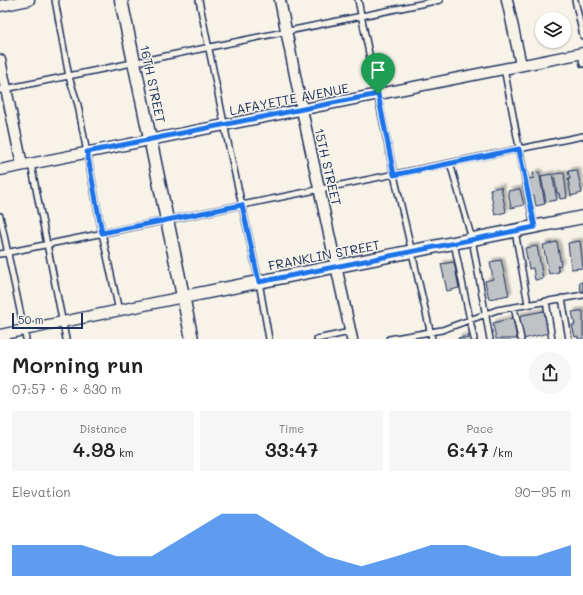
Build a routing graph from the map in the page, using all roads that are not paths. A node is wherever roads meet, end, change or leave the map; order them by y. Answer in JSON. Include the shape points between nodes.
{"nodes":[{"id":1,"x":29,"y":0,"type":"edge"},
{"id":2,"x":55,"y":0,"type":"edge"},
{"id":3,"x":121,"y":0,"type":"edge"},
{"id":4,"x":199,"y":0,"type":"edge"},
{"id":5,"x":280,"y":0,"type":"edge"},
{"id":6,"x":358,"y":0,"type":"edge"},
{"id":7,"x":440,"y":0,"type":"edge"},
{"id":8,"x":507,"y":0,"type":"edge"},
{"id":9,"x":575,"y":0,"type":"edge"},
{"id":10,"x":0,"y":6,"type":"edge"},
{"id":11,"x":361,"y":17,"type":"junction"},
{"id":12,"x":286,"y":32,"type":"junction"},
{"id":13,"x":583,"y":36,"type":"edge"},
{"id":14,"x":209,"y":48,"type":"junction"},
{"id":15,"x":582,"y":53,"type":"edge"},
{"id":16,"x":0,"y":60,"type":"edge"},
{"id":17,"x":134,"y":63,"type":"junction"},
{"id":18,"x":583,"y":64,"type":"edge"},
{"id":19,"x":521,"y":65,"type":"junction"},
{"id":20,"x":504,"y":68,"type":"junction"},
{"id":21,"x":69,"y":77,"type":"junction"},
{"id":22,"x":3,"y":90,"type":"edge"},
{"id":23,"x":378,"y":94,"type":"junction"},
{"id":24,"x":302,"y":110,"type":"junction"},
{"id":25,"x":224,"y":125,"type":"junction"},
{"id":26,"x":583,"y":136,"type":"edge"},
{"id":27,"x":150,"y":140,"type":"junction"},
{"id":28,"x":519,"y":149,"type":"junction"},
{"id":29,"x":87,"y":152,"type":"junction"},
{"id":30,"x":450,"y":163,"type":"junction"},
{"id":31,"x":27,"y":164,"type":"junction"},
{"id":32,"x":0,"y":170,"type":"edge"},
{"id":33,"x":394,"y":175,"type":"junction"},
{"id":34,"x":319,"y":190,"type":"junction"},
{"id":35,"x":242,"y":205,"type":"junction"},
{"id":36,"x":0,"y":216,"type":"edge"},
{"id":37,"x":583,"y":217,"type":"edge"},
{"id":38,"x":167,"y":220,"type":"junction"},
{"id":39,"x":535,"y":227,"type":"junction"},
{"id":40,"x":515,"y":231,"type":"junction"},
{"id":41,"x":102,"y":233,"type":"junction"},
{"id":42,"x":472,"y":240,"type":"junction"},
{"id":43,"x":454,"y":243,"type":"junction"},
{"id":44,"x":47,"y":244,"type":"junction"},
{"id":45,"x":8,"y":252,"type":"junction"},
{"id":46,"x":412,"y":252,"type":"junction"},
{"id":47,"x":0,"y":254,"type":"edge"},
{"id":48,"x":337,"y":267,"type":"junction"},
{"id":49,"x":259,"y":282,"type":"junction"},
{"id":50,"x":583,"y":295,"type":"edge"},
{"id":51,"x":183,"y":297,"type":"junction"},
{"id":52,"x":562,"y":298,"type":"junction"},
{"id":53,"x":546,"y":301,"type":"junction"},
{"id":54,"x":528,"y":304,"type":"junction"},
{"id":55,"x":514,"y":307,"type":"junction"},
{"id":56,"x":119,"y":311,"type":"junction"},
{"id":57,"x":485,"y":314,"type":"junction"},
{"id":58,"x":469,"y":320,"type":"junction"},
{"id":59,"x":62,"y":322,"type":"junction"},
{"id":60,"x":430,"y":332,"type":"junction"},
{"id":61,"x":0,"y":335,"type":"edge"},
{"id":62,"x":25,"y":335,"type":"edge"},
{"id":63,"x":351,"y":336,"type":"edge"},
{"id":64,"x":66,"y":339,"type":"edge"},
{"id":65,"x":192,"y":339,"type":"edge"},
{"id":66,"x":269,"y":339,"type":"edge"},
{"id":67,"x":317,"y":339,"type":"edge"},
{"id":68,"x":389,"y":339,"type":"edge"},
{"id":69,"x":432,"y":339,"type":"edge"},
{"id":70,"x":474,"y":339,"type":"edge"},
{"id":71,"x":490,"y":339,"type":"edge"},
{"id":72,"x":521,"y":339,"type":"edge"},
{"id":73,"x":552,"y":339,"type":"edge"},
{"id":74,"x":569,"y":339,"type":"edge"}],
"edges":[{"from":1,"to":10,"type":"street"},
{"from":2,"to":21,"type":"lane"},
{"from":3,"to":17,"type":"street","name":"16TH STREET"},
{"from":4,"to":14,"type":"lane"},
{"from":5,"to":12,"type":"street","name":"15TH STREET"},
{"from":6,"to":11,"type":"lane"},
{"from":7,"to":11,"type":"lane"},
{"from":8,"to":19,"type":"street"},
{"from":9,"to":13,"type":"lane"},
{"from":11,"to":12,"type":"lane"},
{"from":11,"to":23,"type":"lane"},
{"from":12,"to":14,"type":"lane"},
{"from":12,"to":24,"type":"street","name":"15TH STREET"},
{"from":14,"to":17,"type":"lane"},
{"from":14,"to":25,"type":"lane"},
{"from":15,"to":18,"type":"lane"},
{"from":15,"to":19,"type":"street","name":"LAFAYETTE AVENUE"},
{"from":16,"to":22,"type":"street"},
{"from":17,"to":21,"type":"lane"},
{"from":17,"to":27,"type":"street","name":"16TH STREET"},
{"from":19,"to":20,"type":"street","name":"LAFAYETTE AVENUE"},
{"from":20,"to":23,"type":"street","name":"LAFAYETTE AVENUE"},
{"from":20,"to":28,"type":"lane"},
{"from":21,"to":22,"type":"lane"},
{"from":21,"to":29,"type":"lane","via":[[78,105]]},
{"from":22,"to":31,"type":"street"},
{"from":23,"to":24,"type":"street","name":"LAFAYETTE AVENUE"},
{"from":23,"to":33,"type":"lane"},
{"from":24,"to":25,"type":"street","name":"LAFAYETTE AVENUE"},
{"from":24,"to":34,"type":"street","name":"15TH STREET"},
{"from":25,"to":27,"type":"street","name":"LAFAYETTE AVENUE"},
{"from":25,"to":35,"type":"lane"},
{"from":26,"to":28,"type":"lane"},
{"from":27,"to":29,"type":"street","name":"LAFAYETTE AVENUE"},
{"from":27,"to":38,"type":"street","name":"16TH STREET"},
{"from":28,"to":30,"type":"lane"},
{"from":28,"to":39,"type":"lane"},
{"from":29,"to":31,"type":"street","name":"LAFAYETTE AVENUE"},
{"from":29,"to":41,"type":"lane"},
{"from":30,"to":33,"type":"lane"},
{"from":30,"to":42,"type":"lane"},
{"from":31,"to":32,"type":"street","name":"LAFAYETTE AVENUE"},
{"from":31,"to":44,"type":"lane"},
{"from":33,"to":34,"type":"lane"},
{"from":33,"to":46,"type":"lane"},
{"from":34,"to":35,"type":"lane"},
{"from":34,"to":48,"type":"street","name":"15TH STREET"},
{"from":35,"to":38,"type":"lane"},
{"from":35,"to":49,"type":"lane"},
{"from":36,"to":45,"type":"lane"},
{"from":37,"to":39,"type":"street","name":"FRANKLIN STREET"},
{"from":38,"to":41,"type":"lane"},
{"from":38,"to":51,"type":"street","name":"16TH STREET"},
{"from":39,"to":40,"type":"street","name":"FRANKLIN STREET"},
{"from":40,"to":42,"type":"street","name":"FRANKLIN STREET"},
{"from":40,"to":54,"type":"lane"},
{"from":41,"to":44,"type":"lane"},
{"from":41,"to":56,"type":"lane"},
{"from":42,"to":43,"type":"street","name":"FRANKLIN STREET"},
{"from":42,"to":57,"type":"lane"},
{"from":43,"to":46,"type":"street","name":"FRANKLIN STREET"},
{"from":43,"to":58,"type":"lane"},
{"from":44,"to":45,"type":"lane"},
{"from":44,"to":59,"type":"lane"},
{"from":45,"to":47,"type":"lane"},
{"from":45,"to":62,"type":"lane"},
{"from":46,"to":48,"type":"street","name":"FRANKLIN STREET"},
{"from":46,"to":60,"type":"lane"},
{"from":48,"to":49,"type":"street","name":"FRANKLIN STREET"},
{"from":48,"to":63,"type":"street","name":"15TH STREET"},
{"from":49,"to":51,"type":"street","name":"FRANKLIN STREET"},
{"from":49,"to":66,"type":"lane"},
{"from":50,"to":52,"type":"lane"},
{"from":51,"to":56,"type":"street","name":"FRANKLIN STREET"},
{"from":51,"to":65,"type":"street","name":"16TH STREET"},
{"from":52,"to":53,"type":"lane"},
{"from":52,"to":74,"type":"lane"},
{"from":53,"to":54,"type":"lane"},
{"from":53,"to":73,"type":"lane"},
{"from":54,"to":55,"type":"lane"},
{"from":55,"to":57,"type":"lane"},
{"from":55,"to":72,"type":"lane"},
{"from":56,"to":59,"type":"street","name":"FRANKLIN STREET"},
{"from":57,"to":58,"type":"lane"},
{"from":57,"to":71,"type":"lane"},
{"from":58,"to":60,"type":"lane"},
{"from":58,"to":70,"type":"lane"},
{"from":59,"to":62,"type":"street","name":"FRANKLIN STREET"},
{"from":59,"to":64,"type":"lane"},
{"from":60,"to":68,"type":"lane"},
{"from":60,"to":69,"type":"lane"},
{"from":61,"to":62,"type":"street","name":"FRANKLIN STREET"},
{"from":63,"to":67,"type":"lane"}]}
